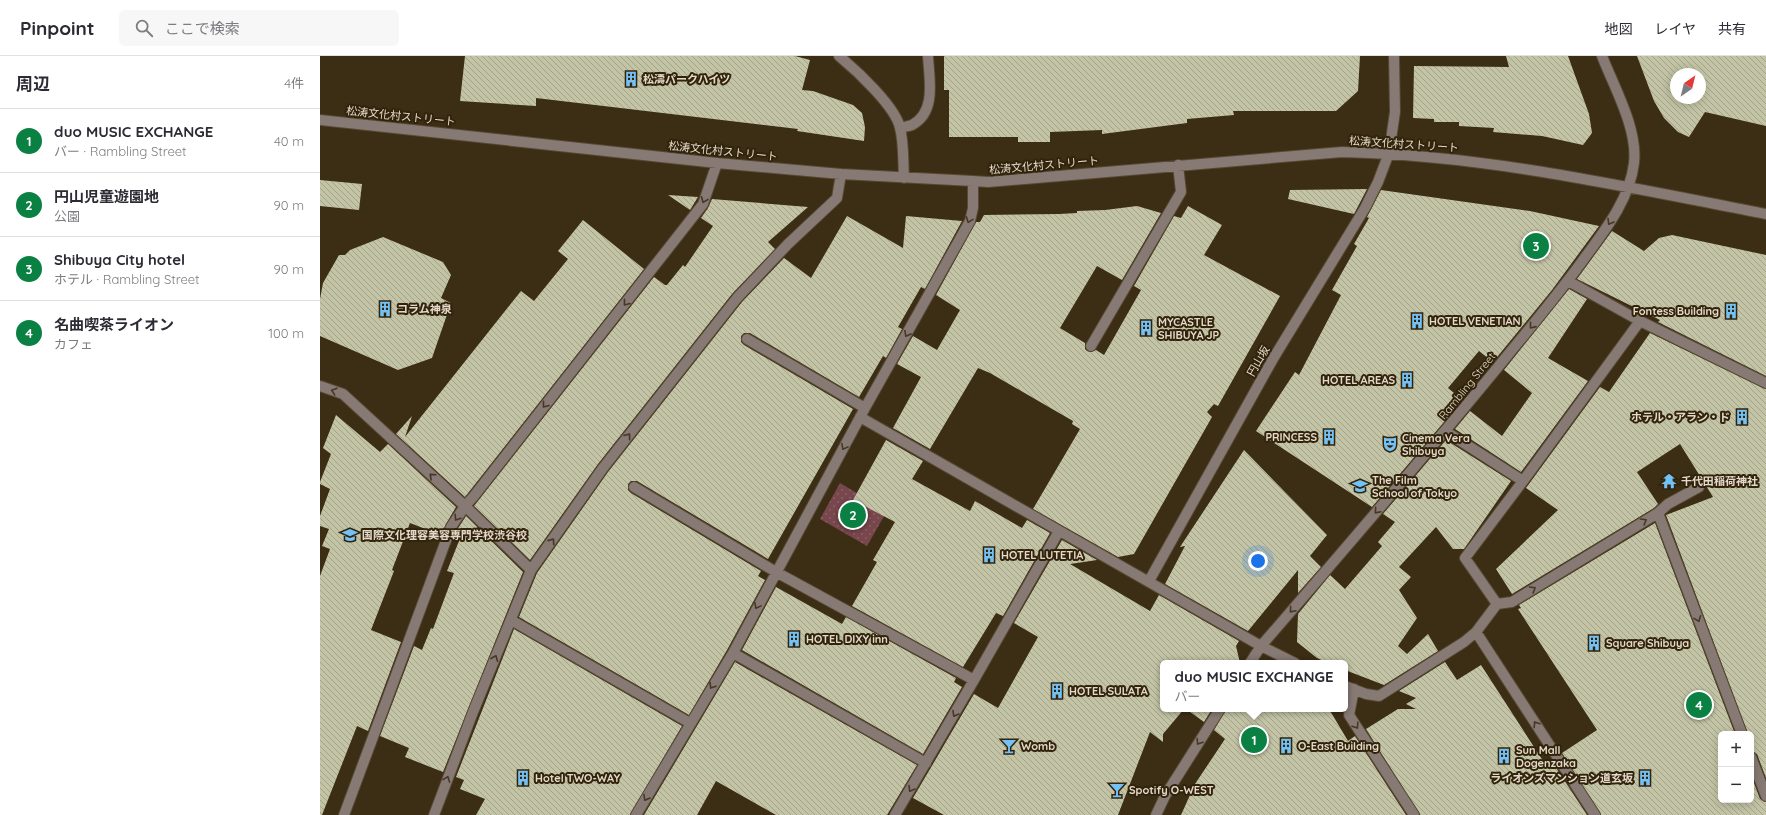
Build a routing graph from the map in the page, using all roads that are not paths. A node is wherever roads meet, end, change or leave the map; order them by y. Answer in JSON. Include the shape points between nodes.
{"nodes":[{"id":1,"x":839,"y":56,"type":"edge"},
{"id":2,"x":928,"y":56,"type":"edge"},
{"id":3,"x":1394,"y":56,"type":"edge"},
{"id":4,"x":1602,"y":56,"type":"edge"},
{"id":5,"x":320,"y":120,"type":"edge"},
{"id":6,"x":900,"y":128,"type":"junction"},
{"id":7,"x":1389,"y":153,"type":"junction"},
{"id":8,"x":717,"y":163,"type":"junction"},
{"id":9,"x":1178,"y":165,"type":"junction"},
{"id":10,"x":841,"y":174,"type":"junction"},
{"id":11,"x":904,"y":178,"type":"junction"},
{"id":12,"x":973,"y":182,"type":"junction"},
{"id":13,"x":1629,"y":188,"type":"junction"},
{"id":14,"x":1766,"y":214,"type":"edge"},
{"id":15,"x":1568,"y":281,"type":"junction"},
{"id":16,"x":1640,"y":321,"type":"junction"},
{"id":17,"x":747,"y":340,"type":"dead end"},
{"id":18,"x":1091,"y":346,"type":"dead end"},
{"id":19,"x":1766,"y":383,"type":"edge"},
{"id":20,"x":320,"y":386,"type":"edge"},
{"id":21,"x":862,"y":413,"type":"junction"},
{"id":22,"x":1445,"y":431,"type":"junction"},
{"id":23,"x":1523,"y":481,"type":"junction"},
{"id":24,"x":634,"y":487,"type":"dead end"},
{"id":25,"x":1699,"y":487,"type":"dead end"},
{"id":26,"x":465,"y":506,"type":"junction"},
{"id":27,"x":1658,"y":513,"type":"junction"},
{"id":28,"x":1059,"y":530,"type":"junction"},
{"id":29,"x":532,"y":570,"type":"junction"},
{"id":30,"x":776,"y":572,"type":"junction"},
{"id":31,"x":1149,"y":581,"type":"junction"},
{"id":32,"x":1498,"y":604,"type":"junction"},
{"id":33,"x":510,"y":620,"type":"junction"},
{"id":34,"x":1476,"y":632,"type":"junction"},
{"id":35,"x":1261,"y":646,"type":"junction"},
{"id":36,"x":733,"y":653,"type":"junction"},
{"id":37,"x":1252,"y":660,"type":"edge"},
{"id":38,"x":1289,"y":660,"type":"edge"},
{"id":39,"x":974,"y":680,"type":"junction"},
{"id":40,"x":1349,"y":688,"type":"edge"},
{"id":41,"x":1218,"y":712,"type":"edge"},
{"id":42,"x":690,"y":723,"type":"junction"},
{"id":43,"x":1741,"y":731,"type":"edge"},
{"id":44,"x":926,"y":763,"type":"junction"},
{"id":45,"x":1754,"y":765,"type":"edge"},
{"id":46,"x":1766,"y":796,"type":"edge"},
{"id":47,"x":344,"y":815,"type":"edge"},
{"id":48,"x":434,"y":815,"type":"edge"},
{"id":49,"x":636,"y":815,"type":"edge"},
{"id":50,"x":895,"y":815,"type":"edge"},
{"id":51,"x":1156,"y":815,"type":"edge"},
{"id":52,"x":1414,"y":815,"type":"edge"},
{"id":53,"x":1595,"y":815,"type":"edge"}],
"edges":[{"from":1,"to":6,"type":"street","via":[[892,111]]},
{"from":2,"to":6,"type":"street","via":[[930,103],[913,125]]},
{"from":3,"to":7,"type":"street","name":"円山坂","via":[[1395,112]]},
{"from":4,"to":13,"type":"street","name":"Rambling Street","via":[[1633,140],[1634,162]]},
{"from":5,"to":8,"type":"street","name":"松涛文化村ストリート"},
{"from":6,"to":11,"type":"street"},
{"from":7,"to":9,"type":"street","name":"松涛文化村ストリート","via":[[1342,152]]},
{"from":7,"to":13,"type":"street","name":"松涛文化村ストリート","via":[[1477,162]]},
{"from":7,"to":31,"type":"street","name":"円山坂","via":[[1365,208],[1273,359]]},
{"from":8,"to":10,"type":"street","name":"松涛文化村ストリート"},
{"from":8,"to":26,"type":"street","one_way":true,"via":[[703,204]]},
{"from":9,"to":12,"type":"street","name":"松涛文化村ストリート"},
{"from":9,"to":18,"type":"street","via":[[1181,192]]},
{"from":10,"to":11,"type":"street","name":"松涛文化村ストリート"},
{"from":29,"to":10,"type":"street","one_way":true,"via":[[603,468],[737,298],[788,244],[837,198]]},
{"from":11,"to":12,"type":"street","name":"松涛文化村ストリート"},
{"from":12,"to":21,"type":"street","one_way":true,"via":[[970,221]]},
{"from":13,"to":14,"type":"street","name":"松涛文化村ストリート"},
{"from":13,"to":15,"type":"street","name":"Rambling Street","one_way":true,"via":[[1604,232]]},
{"from":15,"to":16,"type":"street"},
{"from":15,"to":22,"type":"street","name":"Rambling Street","one_way":true},
{"from":16,"to":19,"type":"street"},
{"from":16,"to":23,"type":"street"},
{"from":17,"to":21,"type":"street"},
{"from":26,"to":20,"type":"street","one_way":true,"via":[[343,394]]},
{"from":21,"to":28,"type":"street"},
{"from":21,"to":30,"type":"street","one_way":true},
{"from":22,"to":23,"type":"street"},
{"from":22,"to":35,"type":"street","name":"Rambling Street","one_way":true},
{"from":23,"to":32,"type":"street","via":[[1465,558]]},
{"from":24,"to":30,"type":"street"},
{"from":25,"to":27,"type":"street","via":[[1668,504]]},
{"from":26,"to":29,"type":"street"},
{"from":26,"to":47,"type":"street","one_way":true,"via":[[451,527]]},
{"from":32,"to":27,"type":"street","one_way":true,"via":[[1512,602]]},
{"from":27,"to":43,"type":"street","one_way":true},
{"from":28,"to":31,"type":"street"},
{"from":28,"to":39,"type":"street"},
{"from":29,"to":33,"type":"street"},
{"from":30,"to":36,"type":"street","one_way":true},
{"from":30,"to":39,"type":"street"},
{"from":31,"to":35,"type":"street"},
{"from":32,"to":34,"type":"street"},
{"from":33,"to":42,"type":"street"},
{"from":48,"to":33,"type":"street","one_way":true},
{"from":34,"to":40,"type":"street","via":[[1379,696]]},
{"from":53,"to":34,"type":"street","one_way":true},
{"from":35,"to":37,"type":"street","name":"Rambling Street"},
{"from":35,"to":38,"type":"street"},
{"from":36,"to":42,"type":"street","one_way":true},
{"from":36,"to":44,"type":"street"},
{"from":39,"to":44,"type":"street","one_way":true},
{"from":40,"to":52,"type":"street","one_way":true,"via":[[1349,715]]},
{"from":41,"to":51,"type":"street","one_way":true,"via":[[1165,796]]},
{"from":42,"to":49,"type":"street","one_way":true},
{"from":44,"to":50,"type":"street","one_way":true},
{"from":45,"to":46,"type":"street"}]}
